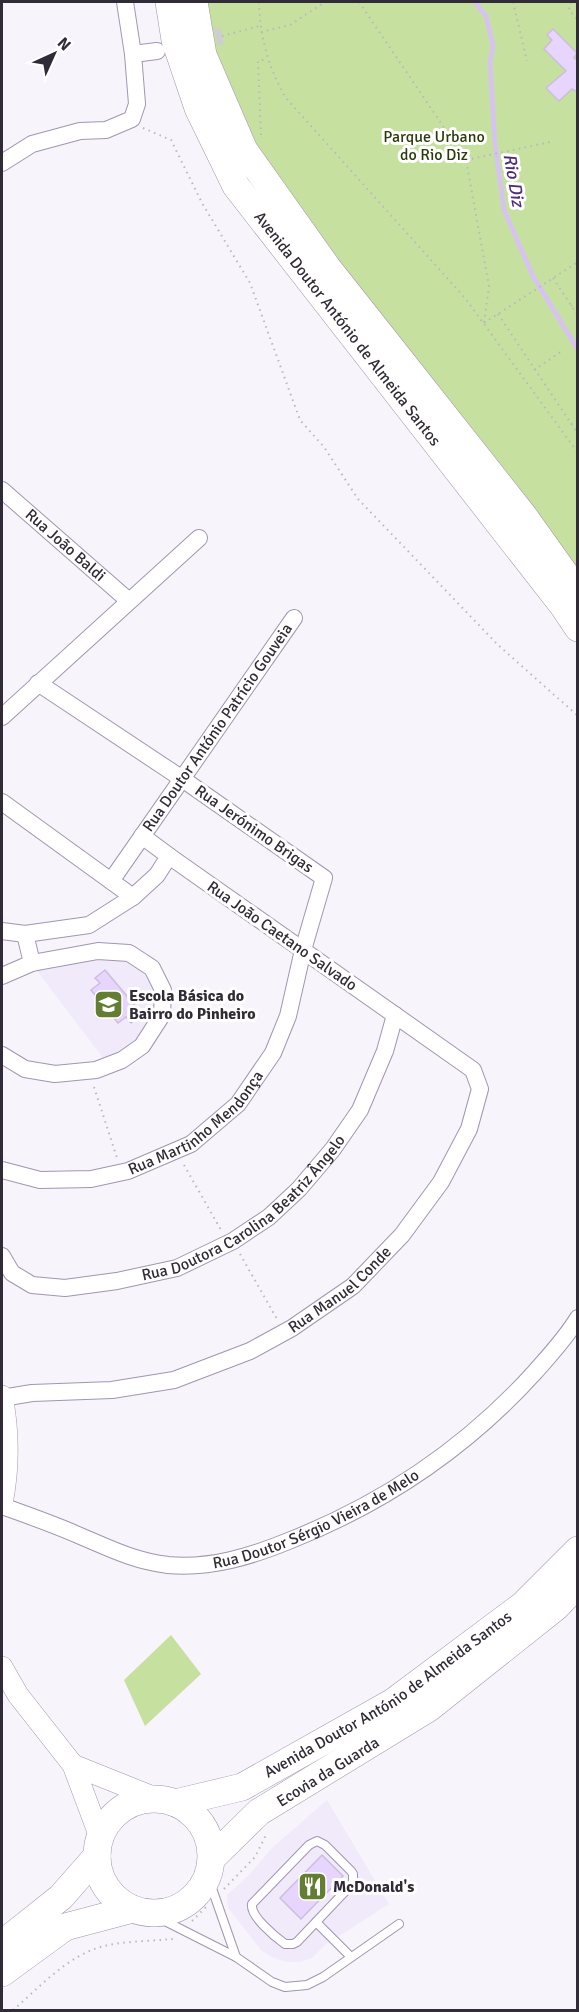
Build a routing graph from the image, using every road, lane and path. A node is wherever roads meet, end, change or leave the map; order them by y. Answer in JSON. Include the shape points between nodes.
{"nodes":[{"id":1,"x":125,"y":2,"type":"edge"},
{"id":2,"x":169,"y":2,"type":"edge"},
{"id":3,"x":194,"y":2,"type":"edge"},
{"id":4,"x":259,"y":2,"type":"edge"},
{"id":5,"x":325,"y":2,"type":"edge"},
{"id":6,"x":359,"y":2,"type":"edge"},
{"id":7,"x":513,"y":2,"type":"edge"},
{"id":8,"x":570,"y":2,"type":"edge"},
{"id":9,"x":578,"y":20,"type":"edge"},
{"id":10,"x":260,"y":26,"type":"junction"},
{"id":11,"x":261,"y":32,"type":"junction"},
{"id":12,"x":222,"y":36,"type":"tunnel mouth"},
{"id":13,"x":157,"y":51,"type":"dead end"},
{"id":14,"x":133,"y":54,"type":"junction"},
{"id":15,"x":527,"y":60,"type":"dead end"},
{"id":16,"x":132,"y":119,"type":"junction"},
{"id":17,"x":550,"y":142,"type":"dead end"},
{"id":18,"x":466,"y":159,"type":"junction"},
{"id":19,"x":2,"y":164,"type":"edge"},
{"id":20,"x":578,"y":262,"type":"edge"},
{"id":21,"x":553,"y":278,"type":"junction"},
{"id":22,"x":578,"y":302,"type":"edge"},
{"id":23,"x":571,"y":306,"type":"junction"},
{"id":24,"x":498,"y":314,"type":"junction"},
{"id":25,"x":578,"y":316,"type":"edge"},
{"id":26,"x":484,"y":323,"type":"junction"},
{"id":27,"x":562,"y":351,"type":"dead end"},
{"id":28,"x":534,"y":370,"type":"junction"},
{"id":29,"x":578,"y":420,"type":"edge"},
{"id":30,"x":571,"y":424,"type":"junction"},
{"id":31,"x":578,"y":434,"type":"edge"},
{"id":32,"x":578,"y":453,"type":"edge"},
{"id":33,"x":2,"y":490,"type":"edge"},
{"id":34,"x":199,"y":538,"type":"dead end"},
{"id":35,"x":578,"y":592,"type":"edge"},
{"id":36,"x":129,"y":601,"type":"junction"},
{"id":37,"x":294,"y":618,"type":"dead end"},
{"id":38,"x":578,"y":628,"type":"edge"},
{"id":39,"x":38,"y":683,"type":"junction"},
{"id":40,"x":578,"y":716,"type":"edge"},
{"id":41,"x":2,"y":717,"type":"edge"},
{"id":42,"x":181,"y":778,"type":"junction"},
{"id":43,"x":2,"y":802,"type":"edge"},
{"id":44,"x":142,"y":836,"type":"junction"},
{"id":45,"x":170,"y":856,"type":"junction"},
{"id":46,"x":111,"y":881,"type":"junction"},
{"id":47,"x":133,"y":897,"type":"junction"},
{"id":48,"x":89,"y":925,"type":"junction"},
{"id":49,"x":2,"y":931,"type":"edge"},
{"id":50,"x":25,"y":934,"type":"junction"},
{"id":51,"x":303,"y":950,"type":"junction"},
{"id":52,"x":98,"y":951,"type":"junction"},
{"id":53,"x":32,"y":963,"type":"junction"},
{"id":54,"x":2,"y":976,"type":"edge"},
{"id":55,"x":395,"y":1016,"type":"junction"},
{"id":56,"x":2,"y":1055,"type":"edge"},
{"id":57,"x":89,"y":1071,"type":"junction"},
{"id":58,"x":176,"y":1150,"type":"junction"},
{"id":59,"x":2,"y":1170,"type":"edge"},
{"id":60,"x":122,"y":1173,"type":"junction"},
{"id":61,"x":231,"y":1242,"type":"junction"},
{"id":62,"x":2,"y":1256,"type":"edge"},
{"id":63,"x":578,"y":1318,"type":"edge"},
{"id":64,"x":284,"y":1333,"type":"junction"},
{"id":65,"x":2,"y":1397,"type":"edge"},
{"id":66,"x":2,"y":1505,"type":"edge"},
{"id":67,"x":578,"y":1550,"type":"edge"},
{"id":68,"x":578,"y":1584,"type":"edge"},
{"id":69,"x":2,"y":1667,"type":"edge"},
{"id":70,"x":73,"y":1765,"type":"junction"},
{"id":71,"x":166,"y":1801,"type":"junction"},
{"id":72,"x":268,"y":1830,"type":"dead end"},
{"id":73,"x":99,"y":1846,"type":"junction"},
{"id":74,"x":211,"y":1878,"type":"junction"},
{"id":75,"x":141,"y":1911,"type":"junction"},
{"id":76,"x":316,"y":1922,"type":"junction"},
{"id":77,"x":399,"y":1924,"type":"dead end"},
{"id":78,"x":183,"y":1930,"type":"junction"},
{"id":79,"x":2,"y":1944,"type":"edge"},
{"id":80,"x":237,"y":1957,"type":"junction"},
{"id":81,"x":351,"y":1957,"type":"junction"},
{"id":82,"x":2,"y":1973,"type":"edge"},
{"id":83,"x":13,"y":2010,"type":"edge"}],
"edges":[{"from":1,"to":14,"type":"street"},
{"from":2,"to":38,"type":"highway","name":"Avenida Doutor António de Almeida Santos","via":[[175,40],[198,108],[236,186]]},
{"from":3,"to":35,"type":"highway","name":"Avenida Doutor António de Almeida Santos","via":[[203,55],[244,150],[327,267]]},
{"from":4,"to":10,"type":"path"},
{"from":5,"to":11,"type":"path","via":[[290,26]]},
{"from":6,"to":18,"type":"path"},
{"from":7,"to":15,"type":"path"},
{"from":8,"to":9,"type":"path","via":[[569,10]]},
{"from":10,"to":11,"type":"path"},
{"from":10,"to":12,"type":"path"},
{"from":11,"to":26,"type":"path","via":[[271,69],[286,98]]},
{"from":13,"to":14,"type":"street"},
{"from":14,"to":16,"type":"street","via":[[137,104]]},
{"from":16,"to":19,"type":"street","via":[[106,130],[80,131],[32,144]]},
{"from":16,"to":40,"type":"path","via":[[146,131],[171,140],[250,283],[300,420],[324,447],[358,499],[498,645]]},
{"from":17,"to":18,"type":"path"},
{"from":18,"to":26,"type":"path","via":[[489,286]]},
{"from":20,"to":21,"type":"path"},
{"from":21,"to":23,"type":"path"},
{"from":21,"to":24,"type":"path"},
{"from":22,"to":23,"type":"path"},
{"from":23,"to":25,"type":"path"},
{"from":24,"to":26,"type":"path"},
{"from":24,"to":28,"type":"path"},
{"from":26,"to":32,"type":"path"},
{"from":27,"to":28,"type":"path"},
{"from":28,"to":30,"type":"path"},
{"from":29,"to":30,"type":"path"},
{"from":30,"to":31,"type":"path"},
{"from":33,"to":36,"type":"street","name":"Rua João Baldi"},
{"from":34,"to":36,"type":"street"},
{"from":36,"to":39,"type":"street"},
{"from":37,"to":42,"type":"street","name":"Rua Doutor António Patrício Gouveia"},
{"from":39,"to":41,"type":"street"},
{"from":39,"to":42,"type":"street"},
{"from":42,"to":44,"type":"street","name":"Rua Doutor António Patrício Gouveia"},
{"from":42,"to":51,"type":"street","name":"Rua Jerónimo Brigas","via":[[324,878]]},
{"from":43,"to":46,"type":"street"},
{"from":44,"to":45,"type":"street","name":"Rua Doutor António Patrício Gouveia"},
{"from":44,"to":46,"type":"street","name":"Rua Doutor António Patrício Gouveia"},
{"from":45,"to":47,"type":"street","via":[[157,875]]},
{"from":45,"to":51,"type":"street","name":"Rua João Caetano Salvado"},
{"from":46,"to":47,"type":"street"},
{"from":47,"to":48,"type":"street"},
{"from":48,"to":50,"type":"street"},
{"from":48,"to":52,"type":"street"},
{"from":49,"to":50,"type":"street"},
{"from":50,"to":53,"type":"street"},
{"from":51,"to":55,"type":"street","name":"Rua João Caetano Salvado"},
{"from":51,"to":58,"type":"street","name":"Rua Martinho Mendonça","via":[[288,1016],[273,1053],[238,1104],[191,1144]]},
{"from":52,"to":53,"type":"street"},
{"from":52,"to":57,"type":"street","via":[[129,953],[152,968],[163,990],[162,1015],[142,1046],[122,1060]]},
{"from":53,"to":54,"type":"street"},
{"from":55,"to":61,"type":"street","name":"Rua Doutora Carolina Beatriz Ângelo","via":[[360,1110],[333,1149],[269,1217]]},
{"from":55,"to":64,"type":"street","name":"Rua Manuel Conde","via":[[473,1070],[480,1089],[469,1129],[441,1182],[402,1235],[353,1286]]},
{"from":56,"to":57,"type":"street","via":[[25,1069],[55,1074]]},
{"from":57,"to":60,"type":"path"},
{"from":58,"to":60,"type":"street","name":"Rua Martinho Mendonça"},
{"from":58,"to":61,"type":"path"},
{"from":59,"to":60,"type":"street","name":"Rua Martinho Mendonça","via":[[40,1180],[91,1179]]},
{"from":61,"to":62,"type":"street","name":"Rua Doutora Carolina Beatriz Ângelo","via":[[177,1268],[65,1288],[32,1285],[12,1273]]},
{"from":61,"to":64,"type":"path"},
{"from":63,"to":66,"type":"street","name":"Rua Doutor Sérgio Vieira de Melo","via":[[509,1401],[440,1458],[359,1510],[265,1551],[202,1565],[136,1560]]},
{"from":64,"to":65,"type":"street","name":"Rua Manuel Conde","via":[[250,1351],[174,1380],[112,1390]]},
{"from":65,"to":66,"type":"street","via":[[8,1440]]},
{"from":67,"to":71,"type":"highway","name":"Avenida Doutor António de Almeida Santos","via":[[523,1605],[393,1702],[242,1787]]},
{"from":68,"to":74,"type":"highway","name":"Avenida Doutor António de Almeida Santos","via":[[556,1607],[429,1708],[260,1812]]},
{"from":69,"to":70,"type":"street","via":[[18,1695]]},
{"from":70,"to":71,"type":"street"},
{"from":70,"to":73,"type":"street"},
{"from":71,"to":73,"type":"highway","name":"Avenida Doutor António de Almeida Santos","via":[[139,1801],[123,1808],[109,1821]]},
{"from":71,"to":74,"type":"highway","via":[[190,1812],[202,1825],[209,1841]]},
{"from":72,"to":74,"type":"path","name":"Ecovia da Guarda","via":[[251,1863]]},
{"from":73,"to":75,"type":"highway","via":[[100,1873],[107,1888],[118,1901]]},
{"from":73,"to":79,"type":"highway","name":"Avenida Doutor António de Almeida Santos","via":[[61,1897]]},
{"from":74,"to":75,"type":"highway","name":"Avenida Doutor António de Almeida Santos","via":[[183,1906],[165,1912]]},
{"from":74,"to":78,"type":"path","name":"Ecovia da Guarda"},
{"from":74,"to":80,"type":"lane"},
{"from":75,"to":78,"type":"lane"},
{"from":75,"to":82,"type":"highway","name":"Avenida Doutor António de Almeida Santos","via":[[65,1927]]},
{"from":76,"to":76,"type":"lane","via":[[354,1878],[325,1845],[317,1842],[309,1845],[254,1900],[251,1908],[285,1944],[293,1944]]},
{"from":76,"to":81,"type":"lane"},
{"from":77,"to":81,"type":"lane"},
{"from":78,"to":80,"type":"lane"},
{"from":78,"to":83,"type":"path","name":"Ecovia da Guarda","via":[[174,1939],[115,1944],[82,1954]]},
{"from":80,"to":81,"type":"lane","via":[[285,1987],[307,1985]]}]}
